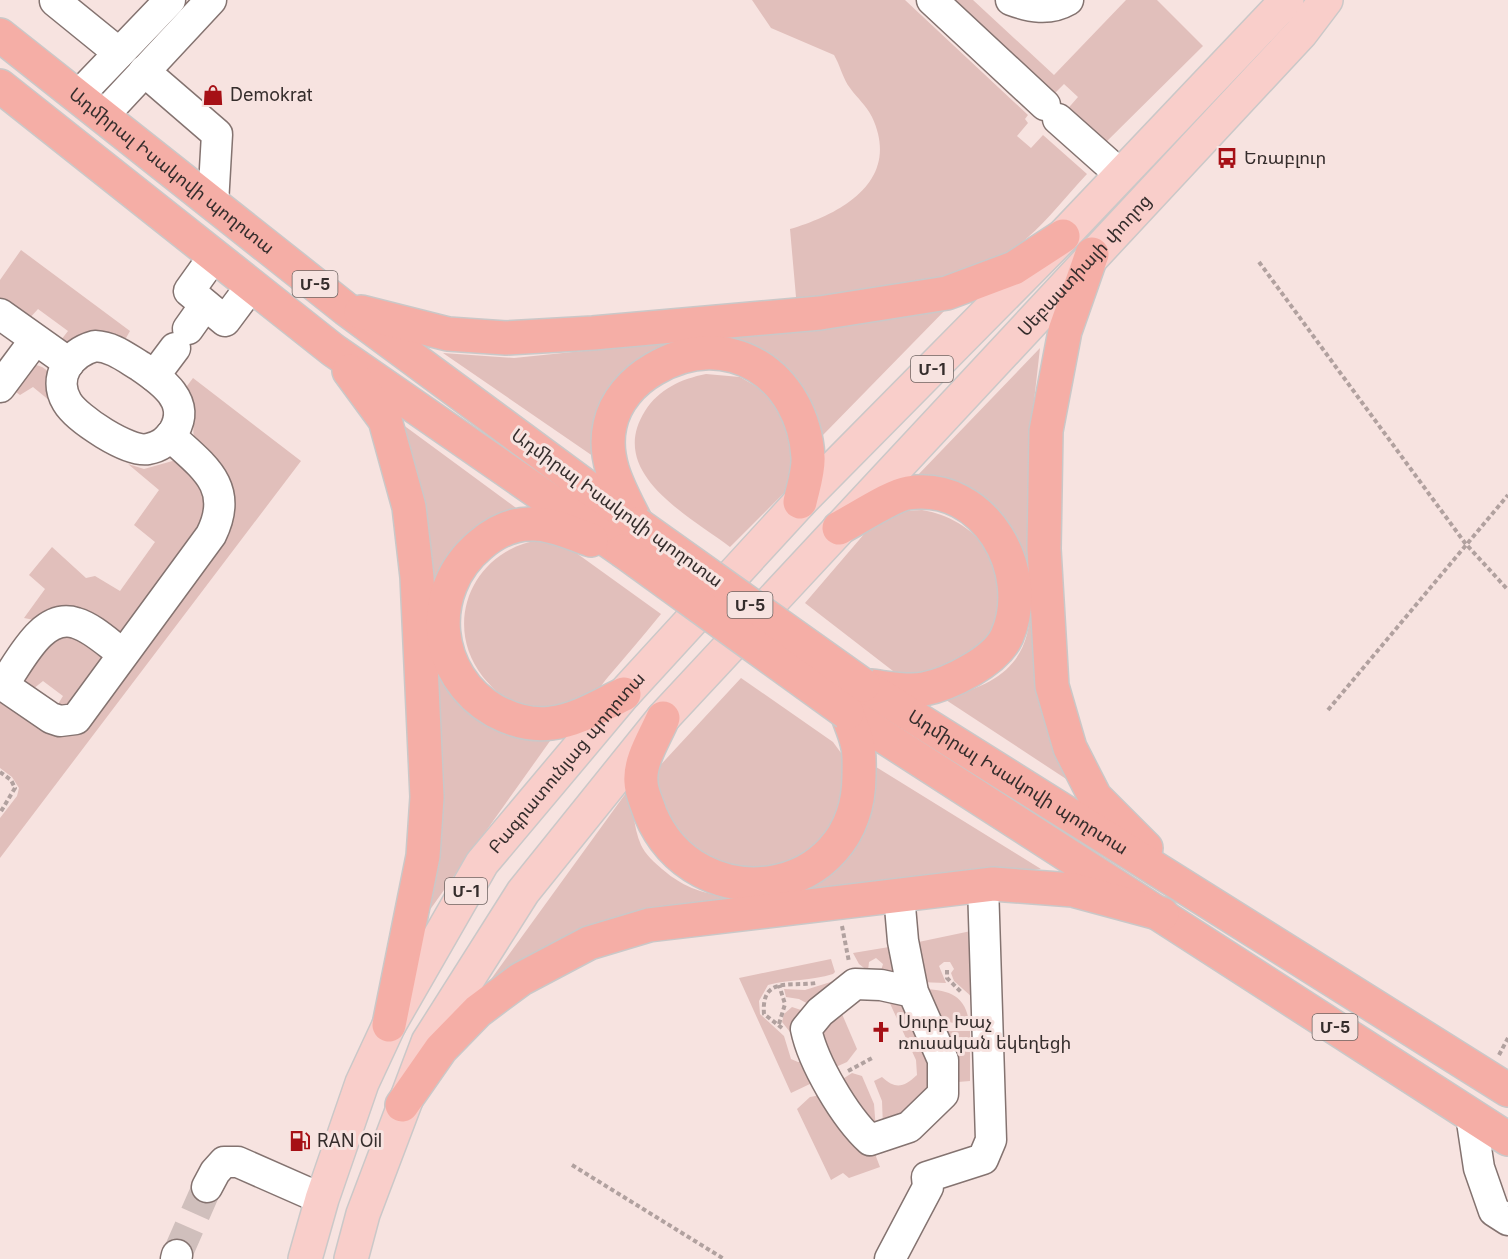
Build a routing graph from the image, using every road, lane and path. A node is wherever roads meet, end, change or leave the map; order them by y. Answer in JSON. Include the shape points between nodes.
{"nodes":[{"id":1,"x":170,"y":0,"type":"edge"},
{"id":2,"x":211,"y":0,"type":"edge"},
{"id":3,"x":932,"y":0,"type":"edge"},
{"id":4,"x":1011,"y":0,"type":"edge"},
{"id":5,"x":1068,"y":0,"type":"edge"},
{"id":6,"x":1326,"y":0,"type":"edge"},
{"id":7,"x":55,"y":1,"type":"edge"},
{"id":8,"x":1283,"y":3,"type":"edge"},
{"id":9,"x":0,"y":35,"type":"edge"},
{"id":10,"x":119,"y":53,"type":"junction"},
{"id":11,"x":144,"y":71,"type":"junction"},
{"id":12,"x":0,"y":86,"type":"edge"},
{"id":13,"x":77,"y":97,"type":"junction"},
{"id":14,"x":102,"y":116,"type":"junction"},
{"id":15,"x":1121,"y":175,"type":"junction"},
{"id":16,"x":213,"y":204,"type":"junction"},
{"id":17,"x":1063,"y":236,"type":"junction"},
{"id":18,"x":1092,"y":254,"type":"junction"},
{"id":19,"x":214,"y":256,"type":"junction"},
{"id":20,"x":1259,"y":262,"type":"dead end"},
{"id":21,"x":251,"y":286,"type":"junction"},
{"id":22,"x":205,"y":305,"type":"junction"},
{"id":23,"x":346,"y":309,"type":"junction"},
{"id":24,"x":0,"y":314,"type":"edge"},
{"id":25,"x":35,"y":340,"type":"junction"},
{"id":26,"x":333,"y":350,"type":"junction"},
{"id":27,"x":69,"y":363,"type":"junction"},
{"id":28,"x":154,"y":376,"type":"junction"},
{"id":29,"x":0,"y":387,"type":"edge"},
{"id":30,"x":171,"y":436,"type":"junction"},
{"id":31,"x":1508,"y":495,"type":"edge"},
{"id":32,"x":800,"y":502,"type":"junction"},
{"id":33,"x":839,"y":528,"type":"junction"},
{"id":34,"x":630,"y":537,"type":"junction"},
{"id":35,"x":1465,"y":543,"type":"junction"},
{"id":36,"x":1508,"y":590,"type":"edge"},
{"id":37,"x":123,"y":654,"type":"junction"},
{"id":38,"x":2,"y":684,"type":"edge"},
{"id":39,"x":863,"y":685,"type":"junction"},
{"id":40,"x":624,"y":694,"type":"junction"},
{"id":41,"x":1328,"y":710,"type":"dead end"},
{"id":42,"x":847,"y":713,"type":"junction"},
{"id":43,"x":663,"y":718,"type":"junction"},
{"id":44,"x":0,"y":772,"type":"edge"},
{"id":45,"x":0,"y":813,"type":"edge"},
{"id":46,"x":983,"y":885,"type":"junction"},
{"id":47,"x":1189,"y":891,"type":"junction"},
{"id":48,"x":899,"y":895,"type":"junction"},
{"id":49,"x":1162,"y":915,"type":"junction"},
{"id":50,"x":840,"y":916,"type":"dead end"},
{"id":51,"x":779,"y":984,"type":"dead end"},
{"id":52,"x":855,"y":984,"type":"junction"},
{"id":53,"x":913,"y":992,"type":"junction"},
{"id":54,"x":779,"y":1024,"type":"dead end"},
{"id":55,"x":388,"y":1025,"type":"junction"},
{"id":56,"x":1508,"y":1090,"type":"edge"},
{"id":57,"x":402,"y":1105,"type":"junction"},
{"id":58,"x":1471,"y":1115,"type":"junction"},
{"id":59,"x":1508,"y":1139,"type":"edge"},
{"id":60,"x":572,"y":1166,"type":"dead end"},
{"id":61,"x":207,"y":1187,"type":"tunnel mouth"},
{"id":62,"x":322,"y":1198,"type":"junction"},
{"id":63,"x":1508,"y":1220,"type":"edge"},
{"id":64,"x":305,"y":1259,"type":"edge"},
{"id":65,"x":351,"y":1259,"type":"edge"},
{"id":66,"x":724,"y":1259,"type":"edge"},
{"id":67,"x":890,"y":1259,"type":"edge"}],
"edges":[{"from":1,"to":10,"type":"street"},
{"from":2,"to":11,"type":"street"},
{"from":3,"to":15,"type":"street"},
{"from":4,"to":5,"type":"street","via":[[1034,8]]},
{"from":6,"to":18,"type":"main road","name":"Սեբաստիայի փողոց","number":"Մ-1","via":[[1300,33]]},
{"from":7,"to":10,"type":"street"},
{"from":8,"to":15,"type":"main road","name":"Սեբաստիայի փողոց","number":"Մ-1"},
{"from":9,"to":13,"type":"highway","name":"Ադմիրալ Իսակովի պողոտա","number":"Մ-5"},
{"from":10,"to":13,"type":"street"},
{"from":11,"to":14,"type":"street"},
{"from":11,"to":16,"type":"street","via":[[217,134]]},
{"from":12,"to":19,"type":"highway","name":"Ադմիրալ Իսակովի պողոտա","number":"Մ-5"},
{"from":13,"to":14,"type":"highway","name":"Ադմիրալ Իսակովի պողոտա","number":"Մ-5"},
{"from":14,"to":16,"type":"highway","name":"Ադմիրալ Իսակովի պողոտա","number":"Մ-5"},
{"from":15,"to":17,"type":"main road","name":"Սեբաստիայի փողոց","number":"Մ-1"},
{"from":16,"to":23,"type":"highway","name":"Ադմիրալ Իսակովի պողոտա","number":"Մ-5"},
{"from":17,"to":23,"type":"highway","via":[[1014,268],[947,293],[820,313],[506,338],[448,334]]},
{"from":17,"to":32,"type":"main road","name":"Սեբաստիայի փողոց","number":"Մ-1"},
{"from":18,"to":33,"type":"main road","name":"Սեբաստիայի փողոց","number":"Մ-1"},
{"from":18,"to":47,"type":"highway","via":[[1065,331],[1046,431],[1044,549],[1052,686],[1070,748],[1095,797]]},
{"from":19,"to":21,"type":"highway","name":"Ադմիրալ Իսակովի պողոտա","number":"Մ-5"},
{"from":19,"to":22,"type":"street","via":[[189,291]]},
{"from":20,"to":35,"type":"path"},
{"from":21,"to":22,"type":"street","via":[[225,321]]},
{"from":21,"to":26,"type":"highway","name":"Ադմիրալ Իսակովի պողոտա","number":"Մ-5"},
{"from":22,"to":28,"type":"street"},
{"from":23,"to":34,"type":"highway","name":"Ադմիրալ Իսակովի պողոտա","number":"Մ-5"},
{"from":24,"to":25,"type":"street"},
{"from":25,"to":27,"type":"street"},
{"from":25,"to":29,"type":"street"},
{"from":26,"to":34,"type":"highway","name":"Ադմիրալ Իսակովի պողոտա","number":"Մ-5"},
{"from":26,"to":55,"type":"highway","via":[[385,420],[409,507],[417,577],[427,797],[423,856]]},
{"from":27,"to":28,"type":"street","via":[[83,350],[107,347]]},
{"from":27,"to":30,"type":"street","via":[[62,378],[63,391],[75,411],[134,449],[158,446]]},
{"from":28,"to":30,"type":"street","via":[[174,394],[178,406],[179,418]]},
{"from":30,"to":37,"type":"street","via":[[211,475],[220,496],[220,515],[211,535]]},
{"from":31,"to":35,"type":"path"},
{"from":32,"to":34,"type":"highway","via":[[808,459],[804,428],[784,388],[756,364],[738,357],[680,357],[644,375],[629,388],[610,425],[612,474]]},
{"from":32,"to":40,"type":"main road","name":"Բագրատունյաց պողոտա","number":"Մ-1"},
{"from":33,"to":39,"type":"highway","via":[[907,493],[937,493],[966,504],[986,521],[999,537],[1014,579],[1014,614],[1006,639],[983,663],[925,689]]},
{"from":33,"to":43,"type":"main road","number":"Մ-1"},
{"from":34,"to":39,"type":"highway","name":"Ադմիրալ Իսակովի պողոտա","number":"Մ-5","bridge":true},
{"from":34,"to":40,"type":"highway","via":[[534,524],[498,532],[460,566],[447,590],[442,620],[446,655],[460,681],[473,696],[509,719],[550,724],[568,720]]},
{"from":34,"to":42,"type":"highway","name":"Ադմիրալ Իսակովի պողոտա","number":"Մ-5","bridge":true},
{"from":35,"to":36,"type":"path"},
{"from":35,"to":41,"type":"path"},
{"from":37,"to":38,"type":"street","via":[[77,623],[54,622],[43,630]]},
{"from":37,"to":38,"type":"street","via":[[83,712],[69,722],[51,718]]},
{"from":39,"to":47,"type":"highway","name":"Ադմիրալ Իսակովի պողոտա","number":"Մ-5"},
{"from":40,"to":55,"type":"main road","name":"Բագրատունյաց պողոտա","number":"Մ-1","via":[[482,863]]},
{"from":42,"to":43,"type":"highway","via":[[858,743],[859,791],[843,838],[812,870],[788,879],[750,884],[732,882],[690,863],[656,828],[640,782]]},
{"from":42,"to":49,"type":"highway","name":"Ադմիրալ Իսակովի պողոտա","number":"Մ-5"},
{"from":43,"to":57,"type":"main road","number":"Մ-1","via":[[523,892],[428,1042]]},
{"from":44,"to":45,"type":"path","via":[[15,788]]},
{"from":46,"to":48,"type":"highway"},
{"from":46,"to":49,"type":"highway","via":[[1073,890]]},
{"from":46,"to":67,"type":"street","via":[[991,1140],[983,1159],[927,1177],[928,1187]]},
{"from":47,"to":56,"type":"highway","name":"Ադմիրալ Իսակովի պողոտա","number":"Մ-5"},
{"from":48,"to":53,"type":"street"},
{"from":48,"to":57,"type":"highway","via":[[649,925],[589,943],[521,979],[478,1011],[441,1049]]},
{"from":49,"to":58,"type":"highway","name":"Ադմիրալ Իսակովի պողոտա","number":"Մ-5"},
{"from":50,"to":52,"type":"path"},
{"from":51,"to":54,"type":"path","via":[[785,1004]]},
{"from":52,"to":53,"type":"street"},
{"from":52,"to":53,"type":"street","via":[[820,1012],[806,1029],[827,1082],[856,1127],[870,1140],[909,1127],[943,1094],[943,1060]]},
{"from":55,"to":62,"type":"main road","name":"Բագրատունյաց պողոտա","number":"Մ-1","via":[[349,1116]]},
{"from":57,"to":65,"type":"main road","number":"Մ-1"},
{"from":58,"to":59,"type":"highway","name":"Ադմիրալ Իսակովի պողոտա","number":"Մ-5"},
{"from":58,"to":63,"type":"street","via":[[1479,1168],[1494,1211]]},
{"from":60,"to":66,"type":"path"},
{"from":61,"to":62,"type":"street","via":[[225,1162],[238,1162]]},
{"from":62,"to":64,"type":"main road","name":"Բագրատունյաց պողոտա","number":"Մ-1"}]}
